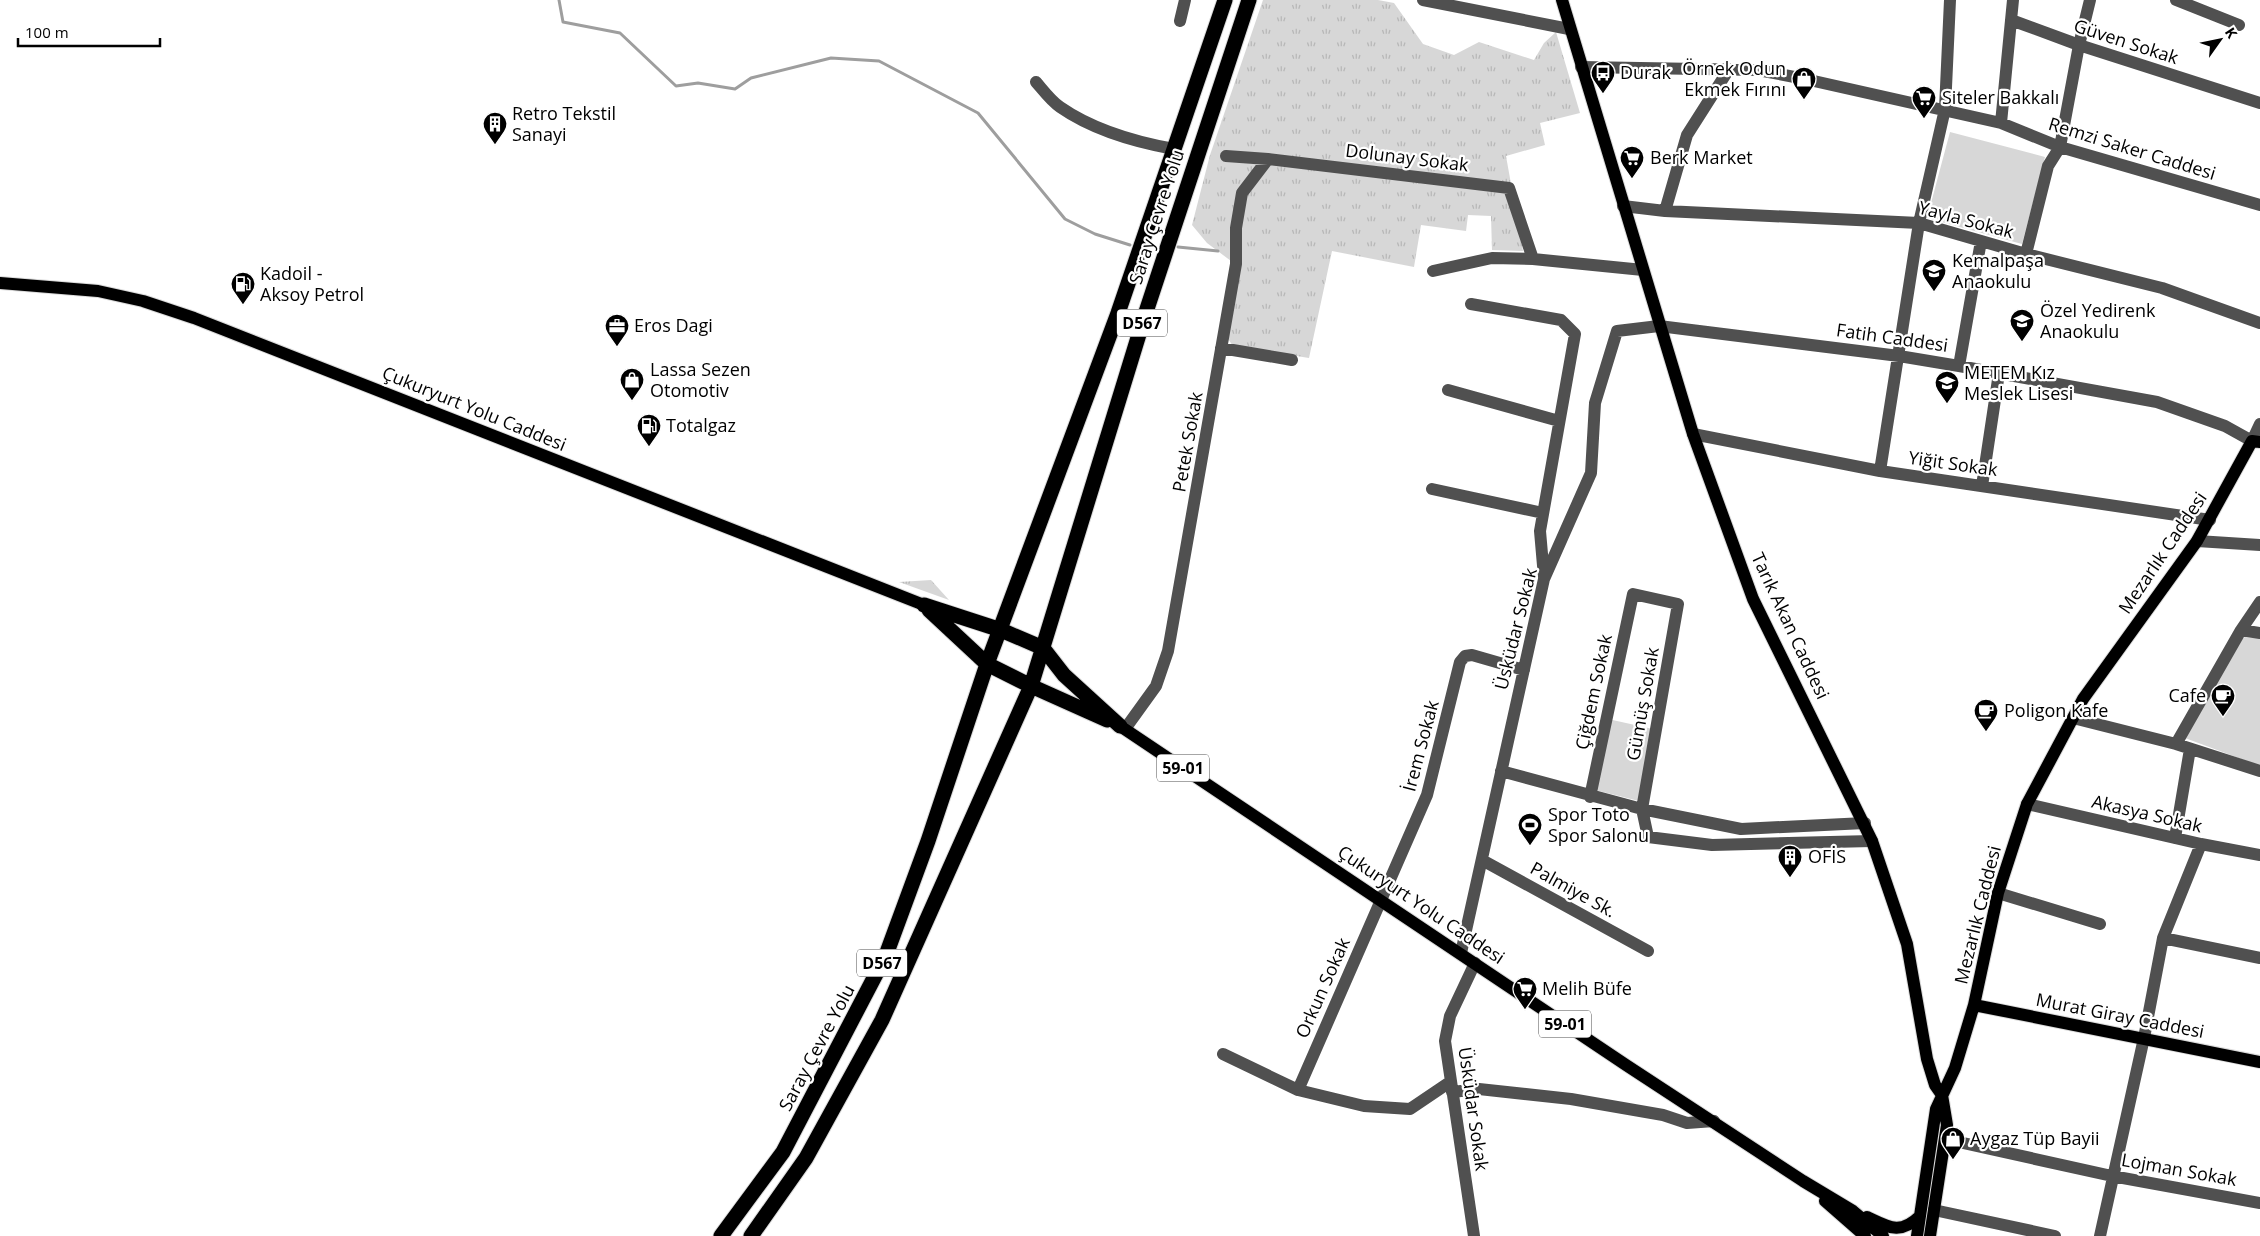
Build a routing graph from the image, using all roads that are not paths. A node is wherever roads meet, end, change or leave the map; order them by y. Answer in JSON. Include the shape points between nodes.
{"nodes":[{"id":1,"x":1185,"y":0,"type":"edge"},
{"id":2,"x":1225,"y":0,"type":"edge"},
{"id":3,"x":1249,"y":0,"type":"edge"},
{"id":4,"x":1423,"y":0,"type":"edge"},
{"id":5,"x":1562,"y":0,"type":"edge"},
{"id":6,"x":1950,"y":0,"type":"edge"},
{"id":7,"x":2013,"y":0,"type":"edge"},
{"id":8,"x":2090,"y":0,"type":"edge"},
{"id":9,"x":2176,"y":0,"type":"edge"},
{"id":10,"x":2011,"y":20,"type":"junction"},
{"id":11,"x":1180,"y":21,"type":"dead end"},
{"id":12,"x":2239,"y":25,"type":"dead end"},
{"id":13,"x":1570,"y":29,"type":"junction"},
{"id":14,"x":2079,"y":45,"type":"junction"},
{"id":15,"x":1581,"y":67,"type":"junction"},
{"id":16,"x":1729,"y":69,"type":"junction"},
{"id":17,"x":1036,"y":82,"type":"dead end"},
{"id":18,"x":2260,"y":103,"type":"edge"},
{"id":19,"x":1945,"y":109,"type":"junction"},
{"id":20,"x":2001,"y":123,"type":"junction"},
{"id":21,"x":2060,"y":147,"type":"junction"},
{"id":22,"x":1174,"y":149,"type":"junction"},
{"id":23,"x":1226,"y":156,"type":"dead end"},
{"id":24,"x":1268,"y":159,"type":"junction"},
{"id":25,"x":2260,"y":205,"type":"edge"},
{"id":26,"x":1623,"y":206,"type":"junction"},
{"id":27,"x":1665,"y":211,"type":"junction"},
{"id":28,"x":1919,"y":223,"type":"junction"},
{"id":29,"x":1981,"y":241,"type":"junction"},
{"id":30,"x":2026,"y":254,"type":"junction"},
{"id":31,"x":1532,"y":259,"type":"junction"},
{"id":32,"x":1643,"y":270,"type":"junction"},
{"id":33,"x":1433,"y":271,"type":"dead end"},
{"id":34,"x":0,"y":283,"type":"edge"},
{"id":35,"x":1471,"y":304,"type":"dead end"},
{"id":36,"x":2260,"y":323,"type":"edge"},
{"id":37,"x":1659,"y":326,"type":"junction"},
{"id":38,"x":1221,"y":348,"type":"junction"},
{"id":39,"x":1900,"y":356,"type":"junction"},
{"id":40,"x":1292,"y":360,"type":"dead end"},
{"id":41,"x":1959,"y":366,"type":"junction"},
{"id":42,"x":1999,"y":374,"type":"junction"},
{"id":43,"x":1448,"y":390,"type":"dead end"},
{"id":44,"x":1559,"y":421,"type":"junction"},
{"id":45,"x":2260,"y":424,"type":"edge"},
{"id":46,"x":1693,"y":434,"type":"junction"},
{"id":47,"x":2256,"y":441,"type":"edge"},
{"id":48,"x":1880,"y":471,"type":"junction"},
{"id":49,"x":1982,"y":486,"type":"junction"},
{"id":50,"x":1432,"y":489,"type":"dead end"},
{"id":51,"x":1543,"y":513,"type":"junction"},
{"id":52,"x":2210,"y":520,"type":"junction"},
{"id":53,"x":2197,"y":541,"type":"junction"},
{"id":54,"x":2260,"y":545,"type":"edge"},
{"id":55,"x":1544,"y":579,"type":"junction"},
{"id":56,"x":1633,"y":594,"type":"joint"},
{"id":57,"x":2260,"y":602,"type":"edge"},
{"id":58,"x":924,"y":605,"type":"junction"},
{"id":59,"x":1001,"y":630,"type":"junction"},
{"id":60,"x":2241,"y":630,"type":"junction"},
{"id":61,"x":2260,"y":633,"type":"edge"},
{"id":62,"x":1043,"y":648,"type":"junction"},
{"id":63,"x":987,"y":664,"type":"junction"},
{"id":64,"x":1524,"y":670,"type":"junction"},
{"id":65,"x":1031,"y":686,"type":"junction"},
{"id":66,"x":2073,"y":718,"type":"junction"},
{"id":67,"x":1122,"y":727,"type":"junction"},
{"id":68,"x":2176,"y":744,"type":"junction"},
{"id":69,"x":2190,"y":749,"type":"junction"},
{"id":70,"x":1501,"y":771,"type":"junction"},
{"id":71,"x":2260,"y":772,"type":"edge"},
{"id":72,"x":1590,"y":796,"type":"junction"},
{"id":73,"x":2027,"y":804,"type":"junction"},
{"id":74,"x":1642,"y":809,"type":"junction"},
{"id":75,"x":1707,"y":823,"type":"junction"},
{"id":76,"x":1864,"y":823,"type":"junction"},
{"id":77,"x":2175,"y":838,"type":"junction"},
{"id":78,"x":1872,"y":841,"type":"junction"},
{"id":79,"x":1705,"y":844,"type":"junction"},
{"id":80,"x":2200,"y":844,"type":"junction"},
{"id":81,"x":2260,"y":855,"type":"edge"},
{"id":82,"x":1482,"y":860,"type":"junction"},
{"id":83,"x":1998,"y":893,"type":"junction"},
{"id":84,"x":1381,"y":900,"type":"junction"},
{"id":85,"x":2100,"y":924,"type":"dead end"},
{"id":86,"x":2163,"y":938,"type":"junction"},
{"id":87,"x":1648,"y":951,"type":"dead end"},
{"id":88,"x":1461,"y":953,"type":"junction"},
{"id":89,"x":2260,"y":958,"type":"edge"},
{"id":90,"x":1475,"y":963,"type":"junction"},
{"id":91,"x":1974,"y":1005,"type":"junction"},
{"id":92,"x":2144,"y":1038,"type":"junction"},
{"id":93,"x":1223,"y":1054,"type":"dead end"},
{"id":94,"x":2260,"y":1062,"type":"edge"},
{"id":95,"x":1451,"y":1087,"type":"junction"},
{"id":96,"x":1298,"y":1090,"type":"junction"},
{"id":97,"x":1942,"y":1095,"type":"junction"},
{"id":98,"x":1714,"y":1121,"type":"junction"},
{"id":99,"x":1945,"y":1139,"type":"junction"},
{"id":100,"x":2112,"y":1176,"type":"junction"},
{"id":101,"x":1803,"y":1180,"type":"junction"},
{"id":102,"x":2260,"y":1203,"type":"edge"},
{"id":103,"x":1853,"y":1210,"type":"junction"},
{"id":104,"x":1934,"y":1210,"type":"junction"},
{"id":105,"x":1920,"y":1216,"type":"junction"},
{"id":106,"x":1862,"y":1234,"type":"edge"},
{"id":107,"x":721,"y":1236,"type":"edge"},
{"id":108,"x":751,"y":1236,"type":"edge"},
{"id":109,"x":1474,"y":1236,"type":"edge"},
{"id":110,"x":1883,"y":1236,"type":"edge"},
{"id":111,"x":1917,"y":1236,"type":"edge"},
{"id":112,"x":1930,"y":1236,"type":"edge"},
{"id":113,"x":2055,"y":1236,"type":"edge"},
{"id":114,"x":2100,"y":1236,"type":"edge"}],
"edges":[{"from":1,"to":11,"type":"street"},
{"from":2,"to":22,"type":"highway","name":"Saray Çevre Yolu","number":"D567"},
{"from":3,"to":62,"type":"highway","name":"Saray Çevre Yolu","number":"D567","via":[[1144,318]]},
{"from":4,"to":13,"type":"street"},
{"from":5,"to":13,"type":"main road","name":"Tarık Akan Caddesi"},
{"from":6,"to":19,"type":"street"},
{"from":7,"to":10,"type":"street"},
{"from":8,"to":14,"type":"street"},
{"from":9,"to":12,"type":"street"},
{"from":10,"to":14,"type":"street","name":"Güven Sokak"},
{"from":10,"to":20,"type":"street"},
{"from":13,"to":15,"type":"main road","name":"Tarık Akan Caddesi"},
{"from":14,"to":18,"type":"street","name":"Güven Sokak"},
{"from":14,"to":21,"type":"street"},
{"from":15,"to":16,"type":"street","name":"Remzi Saker Caddesi"},
{"from":15,"to":26,"type":"main road","name":"Tarık Akan Caddesi"},
{"from":16,"to":19,"type":"street","name":"Remzi Saker Caddesi","via":[[1758,70]]},
{"from":16,"to":27,"type":"street","via":[[1686,135]]},
{"from":17,"to":22,"type":"street","via":[[1058,106],[1082,120],[1136,142]]},
{"from":19,"to":20,"type":"street","name":"Remzi Saker Caddesi"},
{"from":19,"to":28,"type":"street"},
{"from":20,"to":21,"type":"street","name":"Remzi Saker Caddesi"},
{"from":21,"to":25,"type":"street","name":"Remzi Saker Caddesi"},
{"from":21,"to":30,"type":"street","via":[[2048,166]]},
{"from":22,"to":59,"type":"highway","name":"Saray Çevre Yolu","number":"D567","via":[[1118,313]]},
{"from":23,"to":24,"type":"street","name":"Dolunay Sokak"},
{"from":24,"to":31,"type":"street","name":"Dolunay Sokak","via":[[1509,188]]},
{"from":24,"to":38,"type":"street","name":"Petek Sokak","via":[[1242,193],[1236,228],[1236,264]]},
{"from":26,"to":27,"type":"street","name":"Yayla Sokak"},
{"from":26,"to":32,"type":"main road","name":"Tarık Akan Caddesi"},
{"from":27,"to":28,"type":"street","name":"Yayla Sokak"},
{"from":28,"to":29,"type":"street","name":"Yayla Sokak"},
{"from":28,"to":39,"type":"street"},
{"from":29,"to":30,"type":"street","name":"Yayla Sokak"},
{"from":29,"to":41,"type":"street"},
{"from":30,"to":36,"type":"street","name":"Yayla Sokak","via":[[2162,288]]},
{"from":31,"to":32,"type":"street"},
{"from":31,"to":33,"type":"street","via":[[1492,258]]},
{"from":32,"to":37,"type":"main road","name":"Tarık Akan Caddesi"},
{"from":34,"to":58,"type":"main road","name":"Çukuryurt Yolu Caddesi","via":[[98,291],[194,318]]},
{"from":35,"to":44,"type":"street","via":[[1561,320],[1575,334]]},
{"from":37,"to":39,"type":"street","name":"Fatih Caddesi"},
{"from":37,"to":46,"type":"main road","name":"Tarık Akan Caddesi"},
{"from":37,"to":55,"type":"street","name":"Üsküdar Sokak","via":[[1617,331],[1594,403],[1591,473]]},
{"from":38,"to":40,"type":"street"},
{"from":38,"to":67,"type":"street","name":"Petek Sokak","via":[[1168,651],[1156,686]]},
{"from":39,"to":41,"type":"street","name":"Fatih Caddesi"},
{"from":39,"to":48,"type":"street"},
{"from":41,"to":42,"type":"street","name":"Fatih Caddesi"},
{"from":42,"to":47,"type":"street","name":"Fatih Caddesi","via":[[2157,402],[2225,426]]},
{"from":42,"to":49,"type":"street"},
{"from":43,"to":44,"type":"street"},
{"from":44,"to":51,"type":"street"},
{"from":45,"to":47,"type":"street","name":"Mezarlık Caddesi"},
{"from":46,"to":48,"type":"street","name":"Yiğit Sokak"},
{"from":46,"to":76,"type":"main road","name":"Tarık Akan Caddesi","via":[[1754,599]]},
{"from":47,"to":52,"type":"main road","name":"Mezarlık Caddesi"},
{"from":48,"to":49,"type":"street","name":"Yiğit Sokak"},
{"from":49,"to":52,"type":"street","name":"Yiğit Sokak"},
{"from":50,"to":51,"type":"street"},
{"from":51,"to":55,"type":"street","via":[[1540,531]]},
{"from":52,"to":53,"type":"main road","name":"Mezarlık Caddesi"},
{"from":53,"to":54,"type":"street"},
{"from":53,"to":66,"type":"main road","name":"Mezarlık Caddesi","via":[[2083,699]]},
{"from":55,"to":64,"type":"street","name":"Üsküdar Sokak"},
{"from":56,"to":72,"type":"street","name":"Çiğdem Sokak"},
{"from":56,"to":74,"type":"street","name":"Gümüş Sokak","via":[[1678,604]]},
{"from":57,"to":60,"type":"street"},
{"from":58,"to":59,"type":"highway"},
{"from":58,"to":63,"type":"highway"},
{"from":59,"to":62,"type":"highway"},
{"from":59,"to":63,"type":"highway","number":"D567"},
{"from":60,"to":61,"type":"street"},
{"from":60,"to":68,"type":"street"},
{"from":62,"to":65,"type":"highway","number":"D567"},
{"from":62,"to":67,"type":"highway","number":"59-01","via":[[1064,674]]},
{"from":63,"to":65,"type":"highway"},
{"from":63,"to":107,"type":"highway","name":"Saray Çevre Yolu","number":"D567","via":[[886,955],[783,1152]]},
{"from":64,"to":70,"type":"street","name":"Üsküdar Sokak"},
{"from":64,"to":84,"type":"street","name":"İrem Sokak","via":[[1472,655],[1465,656],[1460,662],[1427,795]]},
{"from":65,"to":67,"type":"highway"},
{"from":65,"to":108,"type":"highway","number":"D567","via":[[882,1020],[806,1158]]},
{"from":66,"to":68,"type":"street"},
{"from":66,"to":73,"type":"main road","name":"Mezarlık Caddesi"},
{"from":67,"to":84,"type":"main road","name":"Çukuryurt Yolu Caddesi","number":"59-01"},
{"from":68,"to":69,"type":"street"},
{"from":69,"to":71,"type":"street"},
{"from":69,"to":77,"type":"street"},
{"from":70,"to":72,"type":"street"},
{"from":70,"to":82,"type":"street","name":"Üsküdar Sokak"},
{"from":72,"to":74,"type":"street"},
{"from":73,"to":77,"type":"street","name":"Akasya Sokak"},
{"from":73,"to":83,"type":"main road","name":"Mezarlık Caddesi"},
{"from":74,"to":75,"type":"street"},
{"from":74,"to":79,"type":"street","via":[[1648,836]]},
{"from":75,"to":76,"type":"street","via":[[1741,829]]},
{"from":75,"to":79,"type":"street"},
{"from":76,"to":78,"type":"main road","name":"Tarık Akan Caddesi"},
{"from":77,"to":80,"type":"street","name":"Akasya Sokak"},
{"from":78,"to":79,"type":"street"},
{"from":78,"to":97,"type":"main road","name":"Tarık Akan Caddesi","via":[[1907,944],[1927,1060]]},
{"from":80,"to":81,"type":"street","name":"Akasya Sokak"},
{"from":80,"to":86,"type":"street"},
{"from":82,"to":87,"type":"street","name":"Palmiye Sk."},
{"from":82,"to":88,"type":"street","name":"Üsküdar Sokak"},
{"from":83,"to":85,"type":"street"},
{"from":83,"to":91,"type":"main road","name":"Mezarlık Caddesi"},
{"from":84,"to":88,"type":"main road","name":"Çukuryurt Yolu Caddesi","number":"59-01"},
{"from":84,"to":96,"type":"street","name":"Orkun Sokak"},
{"from":86,"to":89,"type":"street"},
{"from":86,"to":92,"type":"street"},
{"from":88,"to":90,"type":"main road","name":"Çukuryurt Yolu Caddesi","number":"59-01"},
{"from":90,"to":95,"type":"street","name":"Üsküdar Sokak","via":[[1450,1016],[1446,1041]]},
{"from":90,"to":98,"type":"main road","name":"Çukuryurt Yolu Caddesi","number":"59-01"},
{"from":91,"to":92,"type":"main road","name":"Murat Giray Caddesi"},
{"from":91,"to":97,"type":"main road","name":"Mezarlık Caddesi","via":[[1952,1078]]},
{"from":92,"to":94,"type":"main road","name":"Murat Giray Caddesi"},
{"from":92,"to":100,"type":"street"},
{"from":93,"to":96,"type":"street"},
{"from":95,"to":96,"type":"street","via":[[1410,1109],[1364,1106]]},
{"from":95,"to":98,"type":"street","via":[[1571,1099],[1687,1123]]},
{"from":95,"to":109,"type":"street","name":"Üsküdar Sokak"},
{"from":97,"to":99,"type":"main road","via":[[1947,1125]]},
{"from":97,"to":105,"type":"main road","via":[[1933,1122]]},
{"from":98,"to":101,"type":"main road","name":"Çukuryurt Yolu Caddesi","number":"59-01"},
{"from":99,"to":100,"type":"street","name":"Lojman Sokak"},
{"from":99,"to":104,"type":"main road"},
{"from":100,"to":102,"type":"street","name":"Lojman Sokak"},
{"from":100,"to":114,"type":"street"},
{"from":101,"to":103,"type":"main road","name":"Çukuryurt Yolu Caddesi","number":"59-01"},
{"from":101,"to":106,"type":"main road","name":"Çukuryurt Yolu Caddesi"},
{"from":103,"to":105,"type":"main road","name":"Çukuryurt Yolu Caddesi","via":[[1896,1229],[1909,1226]]},
{"from":103,"to":110,"type":"main road","name":"Çukuryurt Yolu Caddesi","number":"59-01"},
{"from":104,"to":112,"type":"main road"},
{"from":104,"to":113,"type":"street"},
{"from":105,"to":111,"type":"main road"}]}
